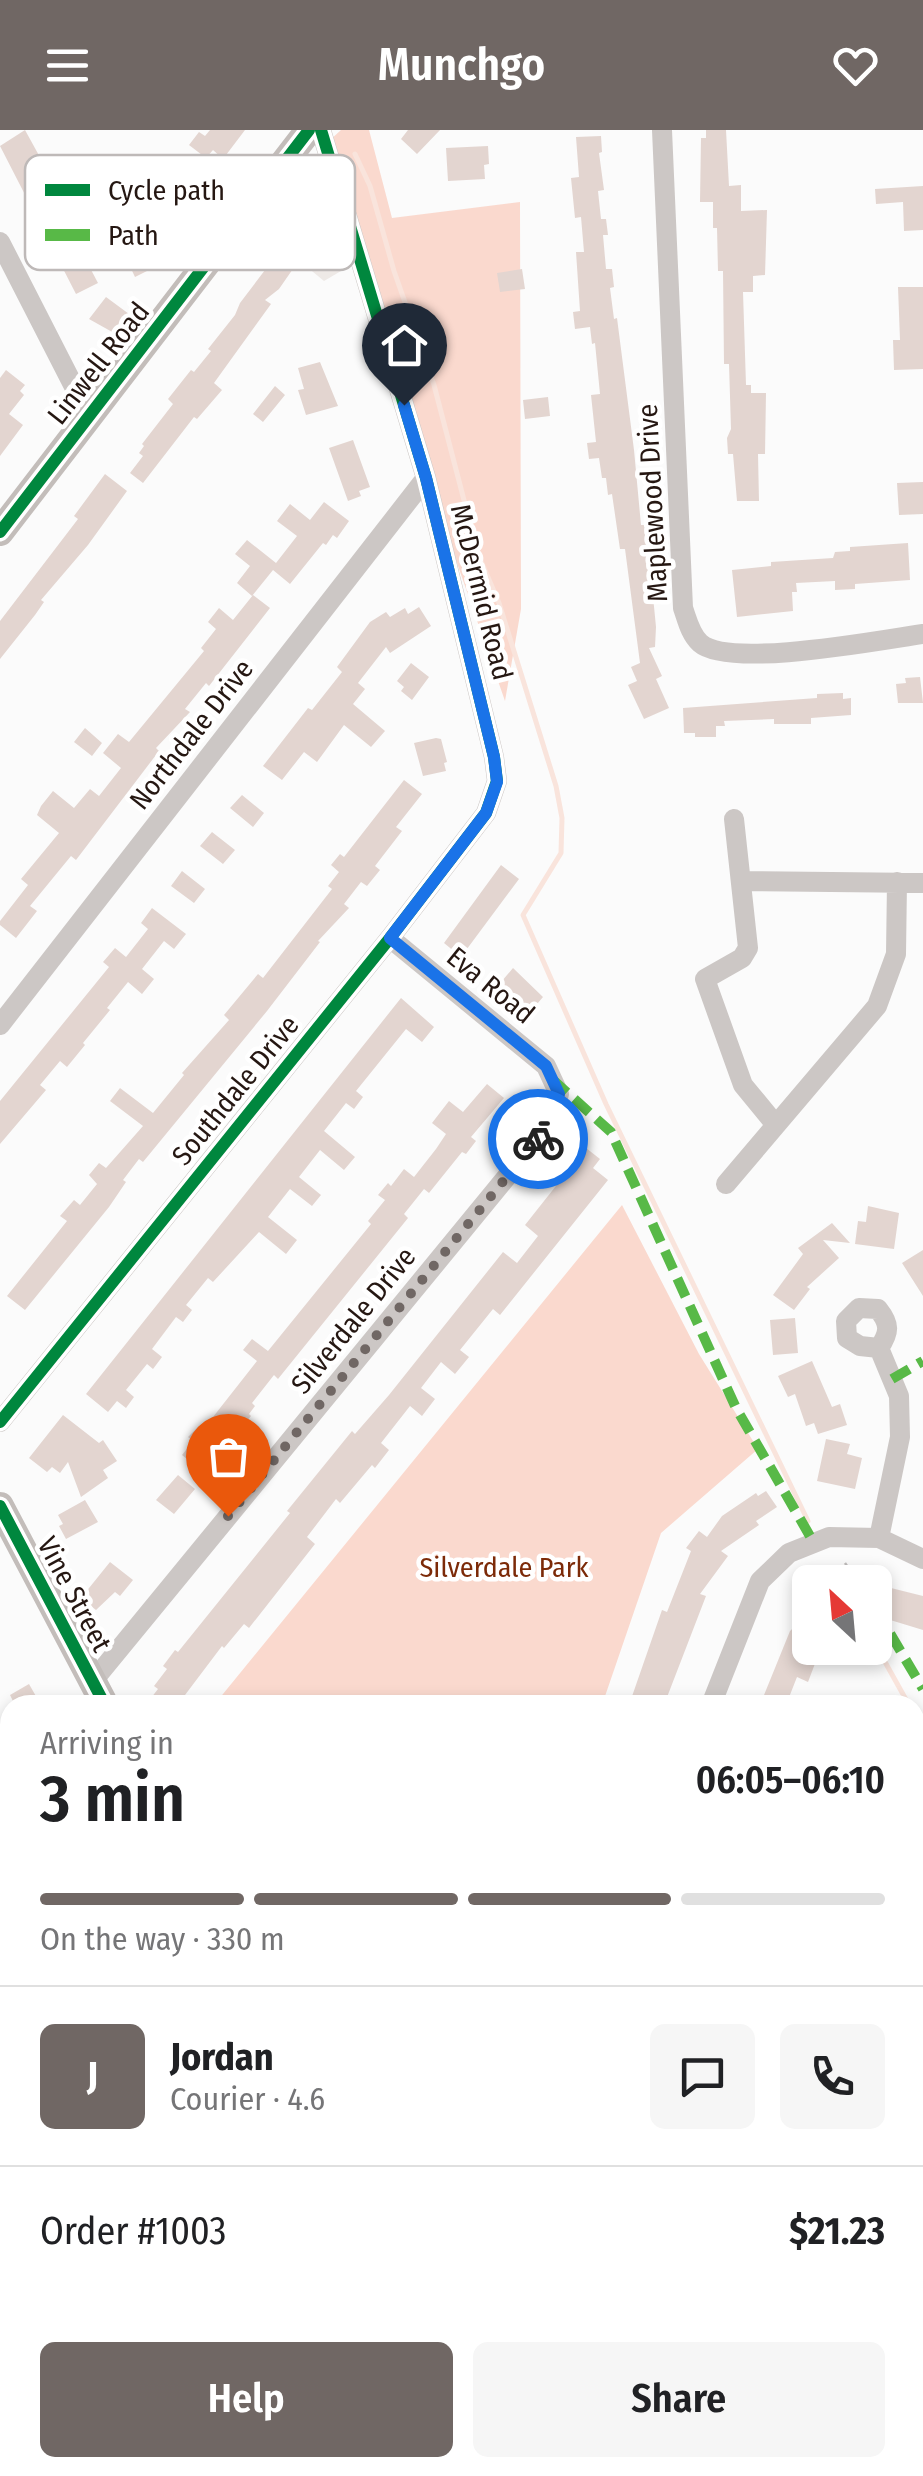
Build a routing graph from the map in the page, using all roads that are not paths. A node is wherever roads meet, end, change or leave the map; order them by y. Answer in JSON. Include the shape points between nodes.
{"nodes":[{"id":1,"x":309,"y":130,"type":"edge"},
{"id":2,"x":321,"y":130,"type":"edge"},
{"id":3,"x":662,"y":130,"type":"edge"},
{"id":4,"x":290,"y":155,"type":"edge"},
{"id":5,"x":329,"y":155,"type":"edge"},
{"id":6,"x":0,"y":242,"type":"edge"},
{"id":7,"x":355,"y":243,"type":"edge"},
{"id":8,"x":201,"y":270,"type":"edge"},
{"id":9,"x":89,"y":416,"type":"junction"},
{"id":10,"x":426,"y":478,"type":"junction"},
{"id":11,"x":0,"y":532,"type":"edge"},
{"id":12,"x":923,"y":634,"type":"edge"},
{"id":13,"x":497,"y":782,"type":"joint"},
{"id":14,"x":734,"y":820,"type":"dead end"},
{"id":15,"x":741,"y":881,"type":"junction"},
{"id":16,"x":896,"y":882,"type":"junction"},
{"id":17,"x":923,"y":883,"type":"edge"},
{"id":18,"x":390,"y":938,"type":"junction"},
{"id":19,"x":0,"y":1025,"type":"edge"},
{"id":20,"x":552,"y":1079,"type":"joint"},
{"id":21,"x":776,"y":1125,"type":"junction"},
{"id":22,"x":726,"y":1184,"type":"dead end"},
{"id":23,"x":879,"y":1348,"type":"dead end"},
{"id":24,"x":0,"y":1422,"type":"edge"},
{"id":25,"x":1,"y":1513,"type":"edge"},
{"id":26,"x":878,"y":1538,"type":"junction"},
{"id":27,"x":923,"y":1559,"type":"edge"},
{"id":28,"x":99,"y":1693,"type":"edge"},
{"id":29,"x":715,"y":1695,"type":"edge"}],
"edges":[{"from":1,"to":4,"type":"main road","name":"Linwell Road"},
{"from":2,"to":5,"type":"street","name":"McDermid Road"},
{"from":3,"to":12,"type":"street","name":"Maplewood Drive","via":[[683,608],[691,630],[714,650],[782,654]]},
{"from":6,"to":9,"type":"street"},
{"from":7,"to":10,"type":"street","name":"McDermid Road"},
{"from":8,"to":9,"type":"main road","name":"Linwell Road"},
{"from":9,"to":11,"type":"main road","name":"Linwell Road"},
{"from":10,"to":13,"type":"street","name":"McDermid Road"},
{"from":10,"to":19,"type":"street","name":"Northdale Drive"},
{"from":13,"to":18,"type":"street","name":"Southdale Drive","via":[[486,813]]},
{"from":14,"to":15,"type":"street"},
{"from":15,"to":16,"type":"street"},
{"from":15,"to":21,"type":"street","via":[[748,948],[704,979],[743,1085]]},
{"from":16,"to":17,"type":"street"},
{"from":16,"to":21,"type":"street","via":[[896,954],[876,1006]]},
{"from":18,"to":20,"type":"street","name":"Eva Road","via":[[546,1066]]},
{"from":18,"to":24,"type":"street","name":"Southdale Drive"},
{"from":20,"to":28,"type":"street","name":"Silverdale Drive","via":[[559,1094],[550,1124]]},
{"from":21,"to":22,"type":"street"},
{"from":23,"to":26,"type":"street","via":[[899,1396],[900,1436]]},
{"from":25,"to":28,"type":"main road","name":"Vine Street"},
{"from":26,"to":27,"type":"street"},
{"from":26,"to":29,"type":"street","via":[[830,1537],[790,1553],[760,1582]]}]}
